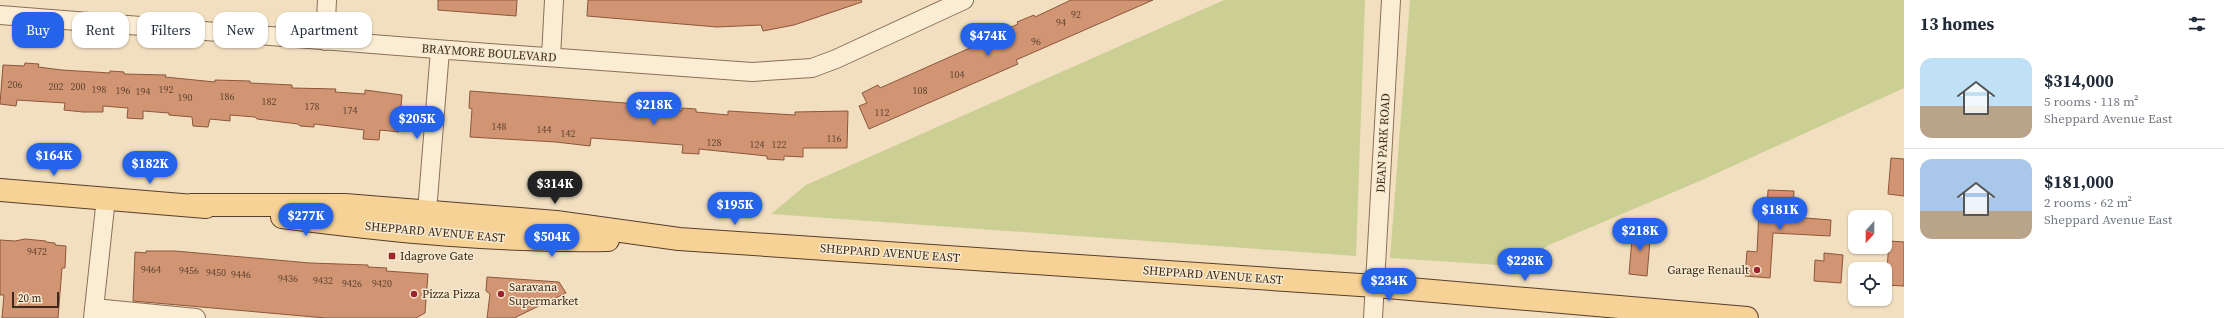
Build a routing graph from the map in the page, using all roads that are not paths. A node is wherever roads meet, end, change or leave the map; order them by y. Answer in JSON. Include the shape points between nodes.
{"nodes":[{"id":1,"x":327,"y":0,"type":"edge"},
{"id":2,"x":554,"y":0,"type":"edge"},
{"id":3,"x":964,"y":0,"type":"edge"},
{"id":4,"x":1391,"y":0,"type":"edge"},
{"id":5,"x":326,"y":12,"type":"edge"},
{"id":6,"x":0,"y":15,"type":"edge"},
{"id":7,"x":276,"y":37,"type":"edge"},
{"id":8,"x":372,"y":45,"type":"edge"},
{"id":9,"x":440,"y":50,"type":"junction"},
{"id":10,"x":551,"y":57,"type":"junction"},
{"id":11,"x":0,"y":190,"type":"edge"},
{"id":12,"x":106,"y":198,"type":"junction"},
{"id":13,"x":191,"y":206,"type":"junction"},
{"id":14,"x":427,"y":212,"type":"junction"},
{"id":15,"x":425,"y":233,"type":"junction"},
{"id":16,"x":679,"y":239,"type":"junction"},
{"id":17,"x":1374,"y":286,"type":"junction"},
{"id":18,"x":94,"y":313,"type":"edge"},
{"id":19,"x":190,"y":318,"type":"edge"},
{"id":20,"x":1373,"y":318,"type":"edge"},
{"id":21,"x":1747,"y":318,"type":"edge"}],
"edges":[{"from":1,"to":5,"type":"street"},
{"from":2,"to":10,"type":"street"},
{"from":3,"to":10,"type":"street","name":"BRAYMORE BOULEVARD","via":[[836,60],[812,68],[752,72]]},
{"from":4,"to":17,"type":"street","name":"DEAN PARK ROAD"},
{"from":6,"to":7,"type":"street","name":"BRAYMORE BOULEVARD"},
{"from":8,"to":9,"type":"street","name":"BRAYMORE BOULEVARD"},
{"from":9,"to":10,"type":"street","name":"BRAYMORE BOULEVARD"},
{"from":9,"to":14,"type":"street"},
{"from":11,"to":12,"type":"main road","name":"SHEPPARD AVENUE EAST"},
{"from":12,"to":13,"type":"main road","name":"SHEPPARD AVENUE EAST"},
{"from":12,"to":18,"type":"street"},
{"from":13,"to":14,"type":"main road","name":"SHEPPARD AVENUE EAST","via":[[345,205]]},
{"from":13,"to":15,"type":"main road","name":"SHEPPARD AVENUE EAST"},
{"from":14,"to":15,"type":"street"},
{"from":14,"to":16,"type":"main road","name":"SHEPPARD AVENUE EAST","via":[[556,222]]},
{"from":15,"to":16,"type":"main road","name":"SHEPPARD AVENUE EAST","via":[[551,241]]},
{"from":16,"to":17,"type":"main road","name":"SHEPPARD AVENUE EAST"},
{"from":17,"to":20,"type":"street","name":"DEAN PARK ROAD"},
{"from":17,"to":21,"type":"main road","name":"SHEPPARD AVENUE EAST"},
{"from":18,"to":19,"type":"street"}]}
